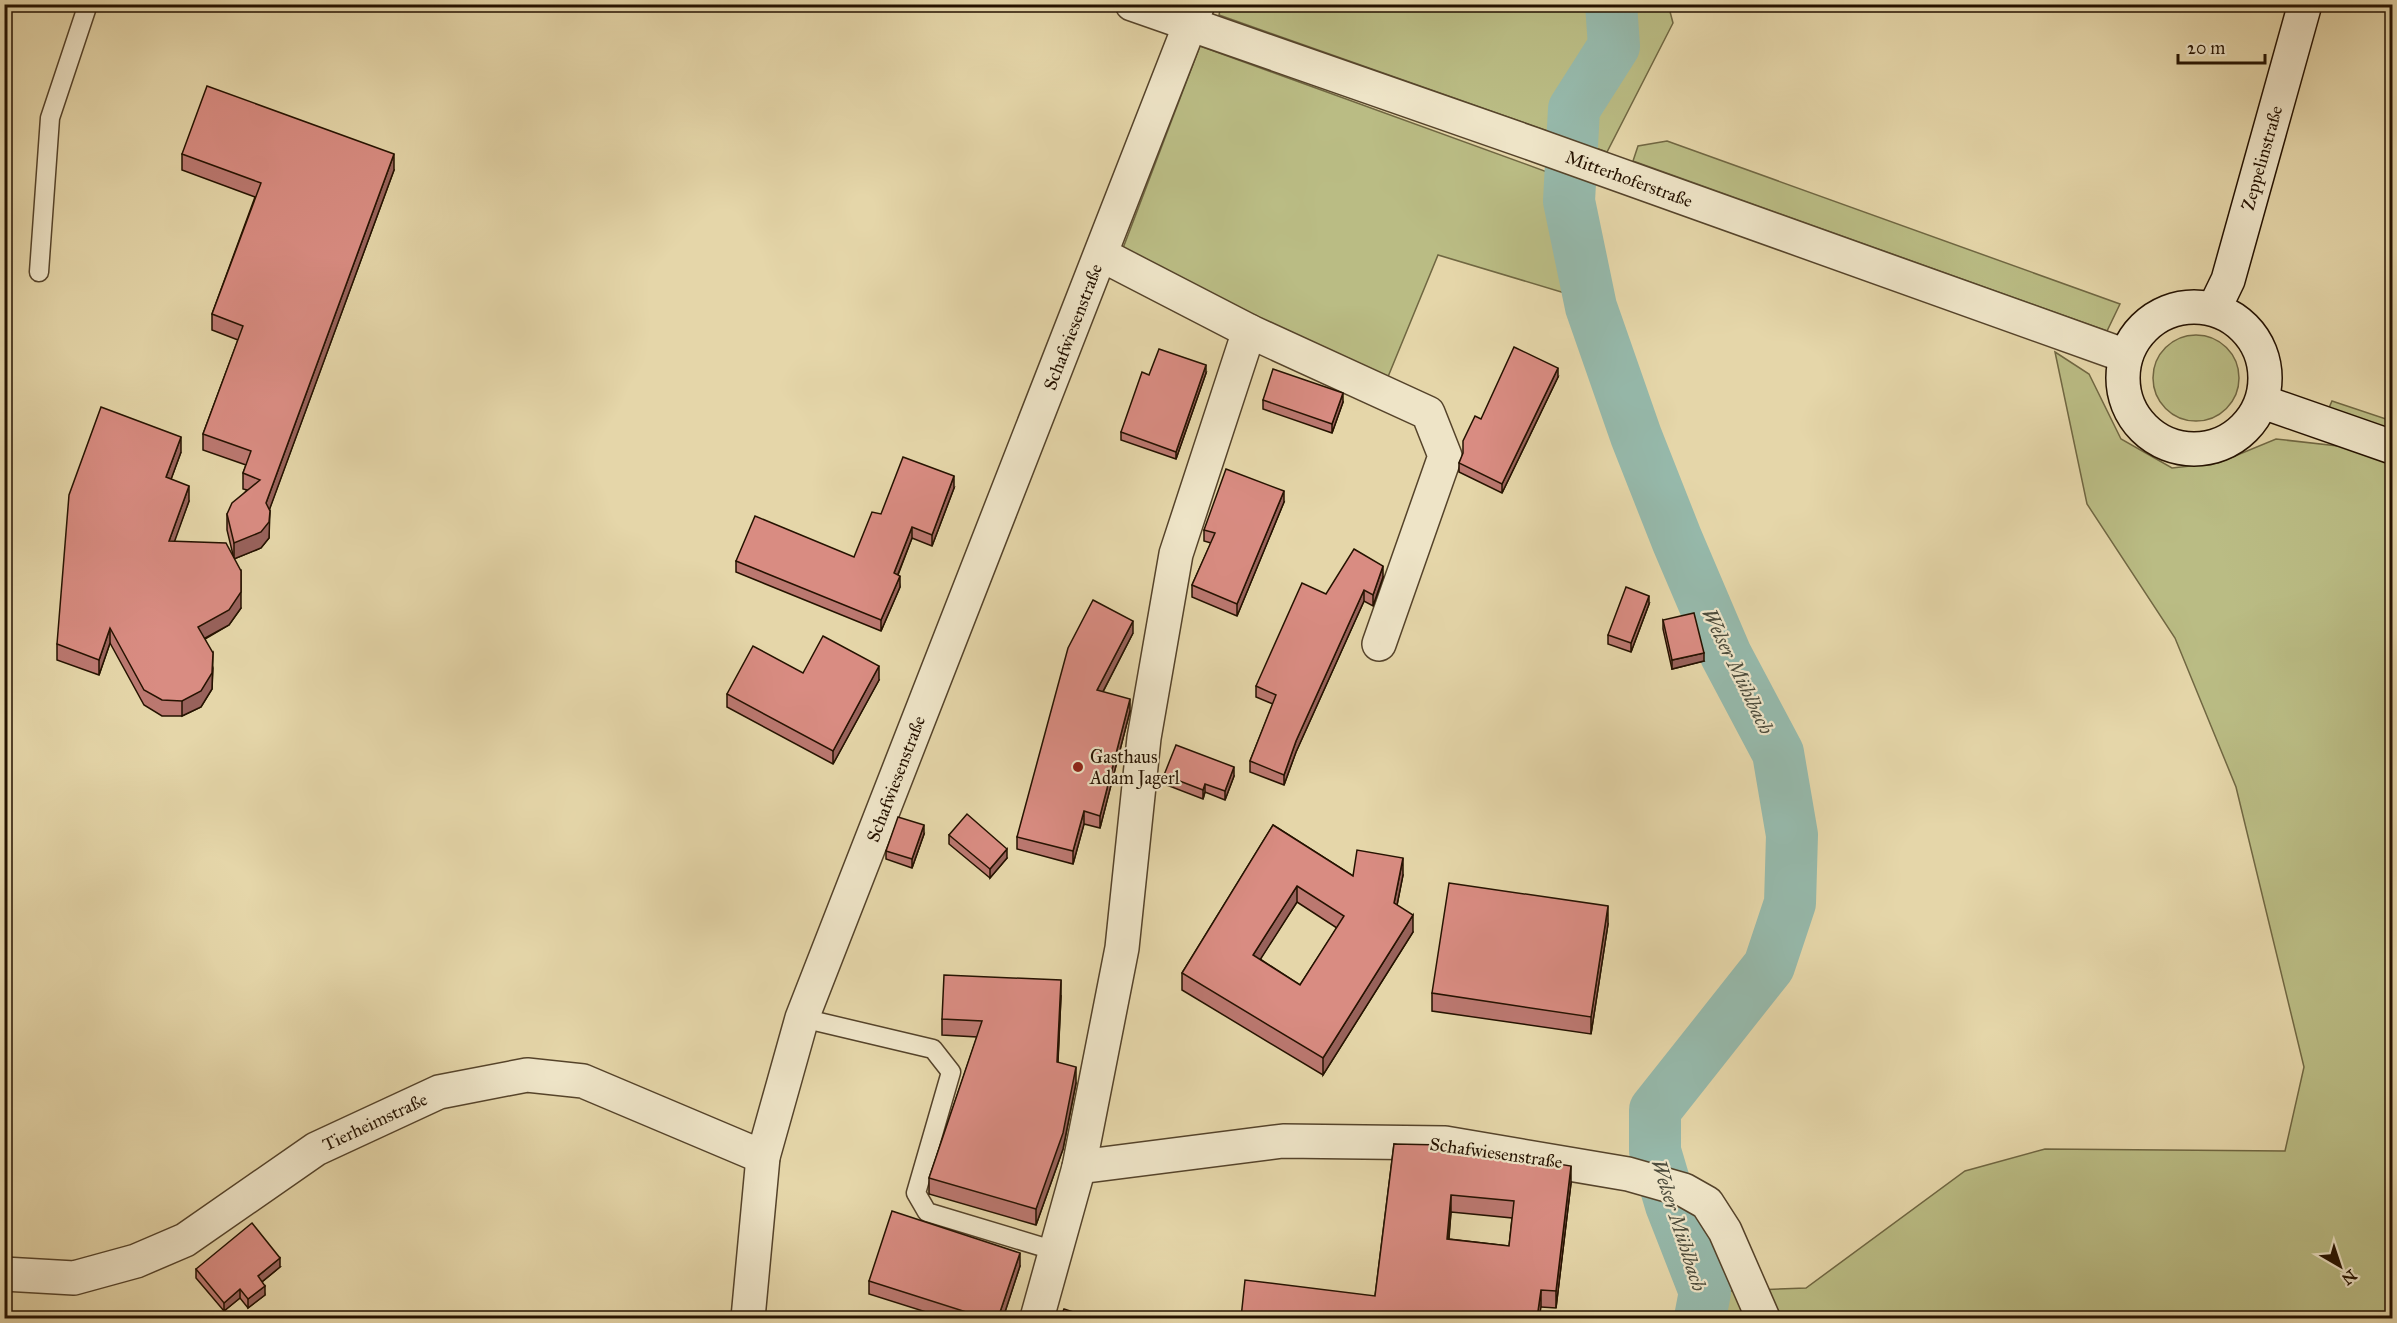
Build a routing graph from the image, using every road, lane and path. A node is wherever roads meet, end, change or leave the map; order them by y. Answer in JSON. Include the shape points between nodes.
{"nodes":[{"id":1,"x":88,"y":4,"type":"edge"},
{"id":2,"x":1132,"y":4,"type":"edge"},
{"id":3,"x":2305,"y":4,"type":"edge"},
{"id":4,"x":1195,"y":15,"type":"edge"},
{"id":5,"x":1102,"y":255,"type":"junction"},
{"id":6,"x":39,"y":272,"type":"dead end"},
{"id":7,"x":2214,"y":309,"type":"junction"},
{"id":8,"x":1249,"y":331,"type":"junction"},
{"id":9,"x":2126,"y":356,"type":"junction"},
{"id":10,"x":2263,"y":402,"type":"junction"},
{"id":11,"x":2392,"y":447,"type":"edge"},
{"id":12,"x":1379,"y":644,"type":"dead end"},
{"id":13,"x":802,"y":1018,"type":"junction"},
{"id":14,"x":763,"y":1157,"type":"junction"},
{"id":15,"x":1079,"y":1167,"type":"junction"},
{"id":16,"x":1056,"y":1251,"type":"junction"},
{"id":17,"x":4,"y":1274,"type":"edge"},
{"id":18,"x":748,"y":1318,"type":"edge"},
{"id":19,"x":1037,"y":1318,"type":"edge"},
{"id":20,"x":1763,"y":1318,"type":"edge"}],
"edges":[{"from":1,"to":6,"type":"lane","via":[[50,118]]},
{"from":2,"to":4,"type":"street","name":"Mitterhoferstraße"},
{"from":3,"to":7,"type":"street","name":"Zeppelinstraße","via":[[2228,280]]},
{"from":4,"to":5,"type":"street","name":"Schafwiesenstraße"},
{"from":4,"to":9,"type":"street","name":"Mitterhoferstraße","via":[[1533,144]]},
{"from":5,"to":8,"type":"street","name":"Schafwiesenstraße"},
{"from":5,"to":13,"type":"street","name":"Schafwiesenstraße"},
{"from":7,"to":9,"type":"street","via":[[2192,306],[2170,310],[2136,336]]},
{"from":7,"to":10,"type":"street","via":[[2236,320],[2252,336],[2263,357]]},
{"from":8,"to":12,"type":"street","name":"Schafwiesenstraße","via":[[1428,413],[1445,456]]},
{"from":8,"to":15,"type":"street","via":[[1176,554],[1144,738],[1122,948]]},
{"from":9,"to":10,"type":"street","via":[[2122,380],[2127,404],[2139,426],[2158,441],[2182,449],[2206,449],[2229,441],[2248,425]]},
{"from":10,"to":11,"type":"street"},
{"from":13,"to":14,"type":"street","name":"Schafwiesenstraße"},
{"from":13,"to":16,"type":"lane","via":[[933,1049],[951,1072],[916,1192],[927,1212]]},
{"from":14,"to":17,"type":"street","name":"Tierheimstraße","via":[[583,1081],[527,1075],[439,1092],[316,1149],[185,1240],[136,1261],[74,1278]]},
{"from":14,"to":18,"type":"street","name":"Schafwiesenstraße"},
{"from":15,"to":16,"type":"street"},
{"from":15,"to":20,"type":"street","name":"Schafwiesenstraße","via":[[1284,1141],[1444,1143],[1628,1174],[1684,1190],[1707,1203],[1725,1231]]},
{"from":16,"to":19,"type":"street"}]}
